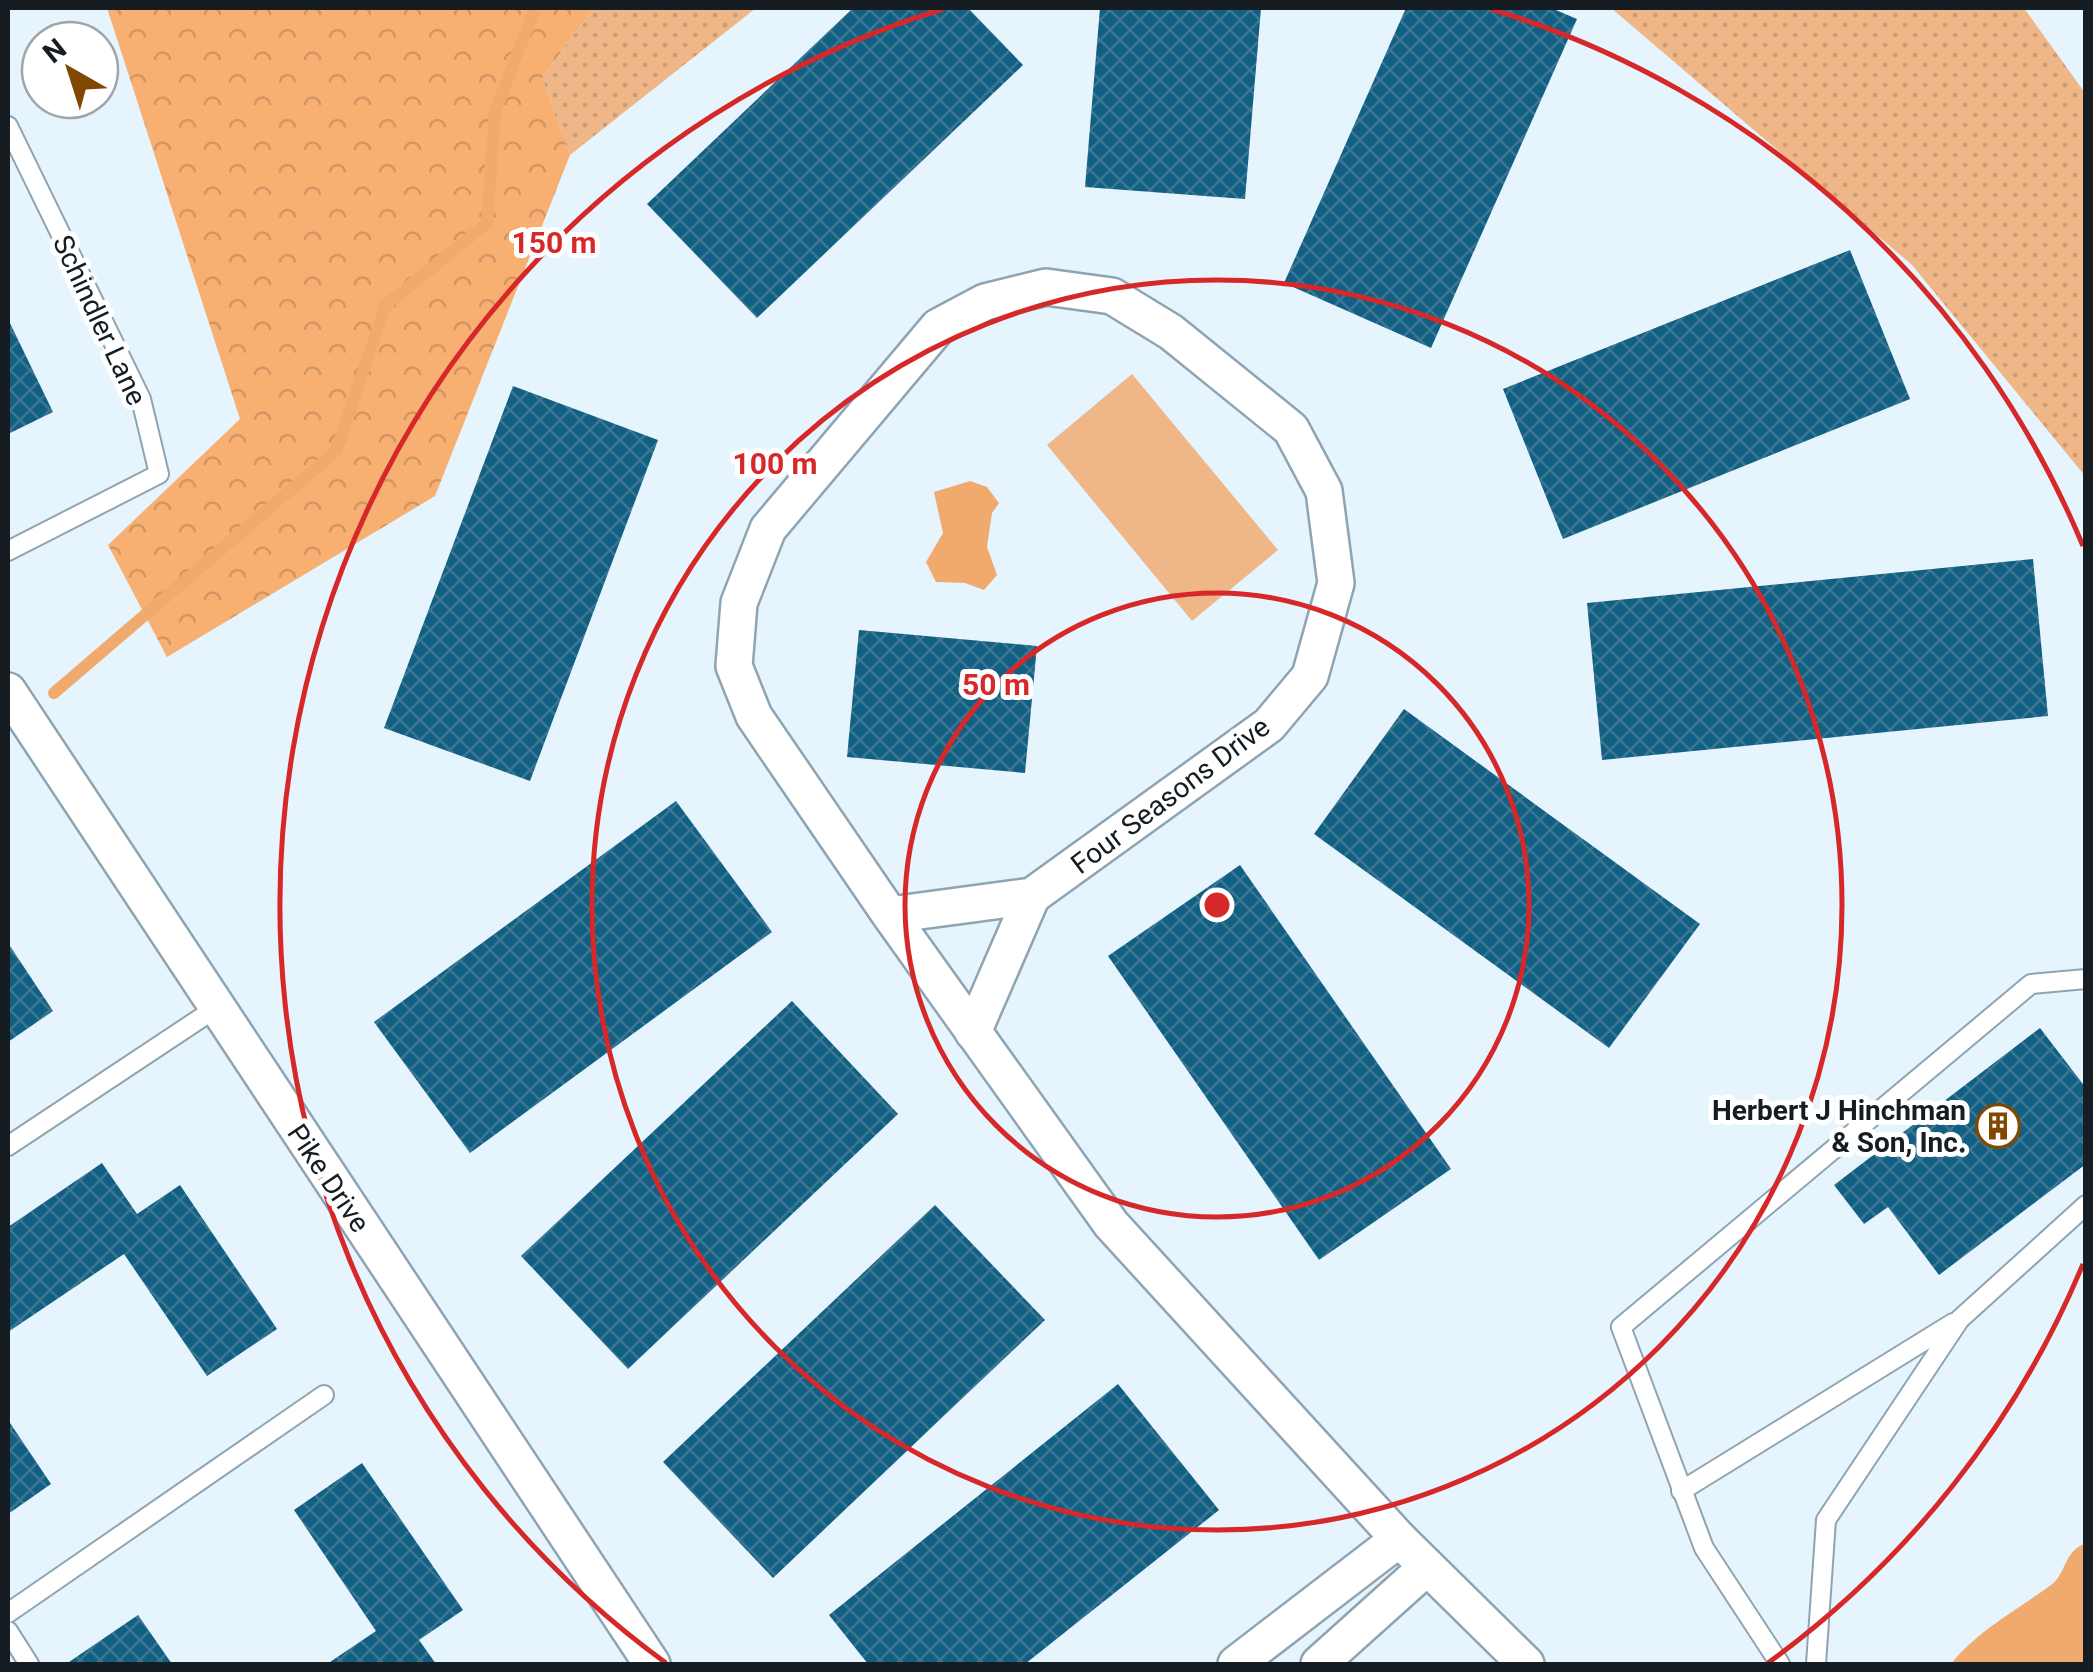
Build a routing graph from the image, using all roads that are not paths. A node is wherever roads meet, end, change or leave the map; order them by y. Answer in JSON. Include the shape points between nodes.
{"nodes":[{"id":1,"x":8,"y":126,"type":"edge"},
{"id":2,"x":8,"y":551,"type":"edge"},
{"id":3,"x":8,"y":691,"type":"edge"},
{"id":4,"x":1032,"y":896,"type":"junction"},
{"id":5,"x":890,"y":915,"type":"junction"},
{"id":6,"x":2086,"y":978,"type":"edge"},
{"id":7,"x":216,"y":1008,"type":"junction"},
{"id":8,"x":974,"y":1032,"type":"junction"},
{"id":9,"x":8,"y":1146,"type":"edge"},
{"id":10,"x":2086,"y":1205,"type":"edge"},
{"id":11,"x":1960,"y":1318,"type":"junction"},
{"id":12,"x":324,"y":1395,"type":"dead end"},
{"id":13,"x":1681,"y":1490,"type":"junction"},
{"id":14,"x":1399,"y":1538,"type":"junction"},
{"id":15,"x":1427,"y":1567,"type":"junction"},
{"id":16,"x":8,"y":1613,"type":"edge"},
{"id":17,"x":8,"y":1631,"type":"edge"},
{"id":18,"x":29,"y":1664,"type":"edge"},
{"id":19,"x":652,"y":1664,"type":"edge"},
{"id":20,"x":1236,"y":1664,"type":"edge"},
{"id":21,"x":1319,"y":1664,"type":"edge"},
{"id":22,"x":1526,"y":1664,"type":"edge"},
{"id":23,"x":1780,"y":1664,"type":"edge"},
{"id":24,"x":1816,"y":1664,"type":"edge"}],
"edges":[{"from":1,"to":2,"type":"lane","name":"Schindler Lane","via":[[141,399],[158,474]]},
{"from":3,"to":7,"type":"street","name":"Pike Drive"},
{"from":4,"to":5,"type":"street","name":"Four Seasons Drive"},
{"from":4,"to":5,"type":"street","name":"Four Seasons Drive","via":[[1270,725],[1310,676],[1336,583],[1324,490],[1292,429],[1171,332],[1112,296],[1046,287],[985,302],[938,327],[768,529],[739,603],[734,666],[754,716]]},
{"from":4,"to":8,"type":"street"},
{"from":5,"to":8,"type":"street","name":"Four Seasons Drive"},
{"from":6,"to":13,"type":"lane","via":[[2031,984],[1621,1327]]},
{"from":7,"to":9,"type":"lane"},
{"from":7,"to":19,"type":"street","name":"Pike Drive"},
{"from":8,"to":14,"type":"street","name":"Four Seasons Drive","via":[[1111,1224]]},
{"from":10,"to":11,"type":"lane"},
{"from":11,"to":13,"type":"lane"},
{"from":11,"to":24,"type":"lane","via":[[1826,1520]]},
{"from":12,"to":16,"type":"lane"},
{"from":13,"to":23,"type":"lane","via":[[1704,1548]]},
{"from":14,"to":15,"type":"street","name":"Four Seasons Drive"},
{"from":14,"to":20,"type":"street"},
{"from":15,"to":21,"type":"street"},
{"from":15,"to":22,"type":"street","name":"Four Seasons Drive"},
{"from":17,"to":18,"type":"lane"}]}
